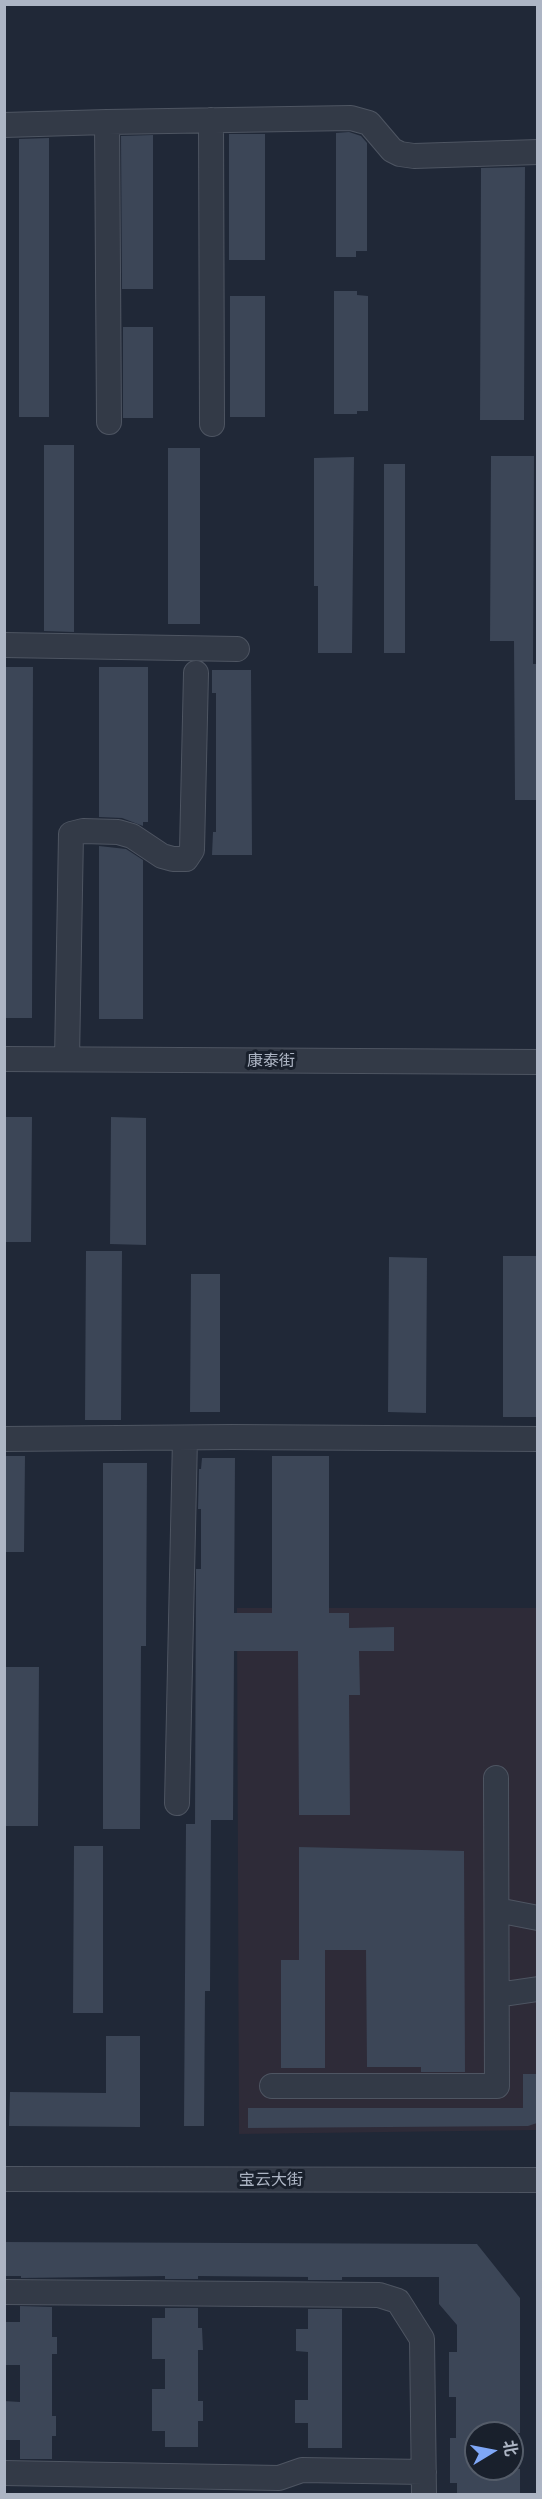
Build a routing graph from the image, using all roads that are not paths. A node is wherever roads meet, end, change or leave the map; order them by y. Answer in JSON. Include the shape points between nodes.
{"nodes":[{"id":1,"x":211,"y":120,"type":"junction"},
{"id":2,"x":106,"y":122,"type":"junction"},
{"id":3,"x":4,"y":125,"type":"edge"},
{"id":4,"x":537,"y":152,"type":"edge"},
{"id":5,"x":109,"y":422,"type":"dead end"},
{"id":6,"x":212,"y":424,"type":"dead end"},
{"id":7,"x":4,"y":645,"type":"edge"},
{"id":8,"x":237,"y":649,"type":"dead end"},
{"id":9,"x":196,"y":673,"type":"dead end"},
{"id":10,"x":4,"y":1059,"type":"edge"},
{"id":11,"x":68,"y":1059,"type":"junction"},
{"id":12,"x":537,"y":1062,"type":"edge"},
{"id":13,"x":185,"y":1438,"type":"junction"},
{"id":14,"x":4,"y":1439,"type":"edge"},
{"id":15,"x":537,"y":1439,"type":"edge"},
{"id":16,"x":496,"y":1778,"type":"dead end"},
{"id":17,"x":177,"y":1803,"type":"dead end"},
{"id":18,"x":496,"y":1910,"type":"junction"},
{"id":19,"x":537,"y":1918,"type":"edge"},
{"id":20,"x":537,"y":1989,"type":"edge"},
{"id":21,"x":497,"y":1995,"type":"junction"},
{"id":22,"x":272,"y":2086,"type":"dead end"},
{"id":23,"x":4,"y":2179,"type":"edge"},
{"id":24,"x":537,"y":2180,"type":"edge"},
{"id":25,"x":4,"y":2292,"type":"edge"},
{"id":26,"x":4,"y":2473,"type":"edge"},
{"id":27,"x":424,"y":2483,"type":"edge"}],
"edges":[{"from":1,"to":2,"type":"street"},
{"from":1,"to":4,"type":"street","via":[[351,118],[369,123],[392,150],[414,156]]},
{"from":1,"to":6,"type":"street"},
{"from":2,"to":3,"type":"street"},
{"from":2,"to":5,"type":"street"},
{"from":7,"to":8,"type":"street"},
{"from":9,"to":11,"type":"street","via":[[192,850],[186,859],[162,856],[132,836],[118,832],[71,834]]},
{"from":10,"to":11,"type":"street","name":"康泰街"},
{"from":11,"to":12,"type":"street","name":"康泰街"},
{"from":13,"to":14,"type":"street"},
{"from":13,"to":15,"type":"street"},
{"from":13,"to":17,"type":"street"},
{"from":16,"to":18,"type":"street"},
{"from":18,"to":19,"type":"street"},
{"from":18,"to":21,"type":"street"},
{"from":20,"to":21,"type":"street"},
{"from":21,"to":22,"type":"street","via":[[497,2086]]},
{"from":23,"to":24,"type":"street","name":"宝云大街"},
{"from":25,"to":27,"type":"street","via":[[379,2295],[398,2301],[422,2339]]},
{"from":26,"to":27,"type":"street","via":[[279,2478],[302,2469]]}]}
